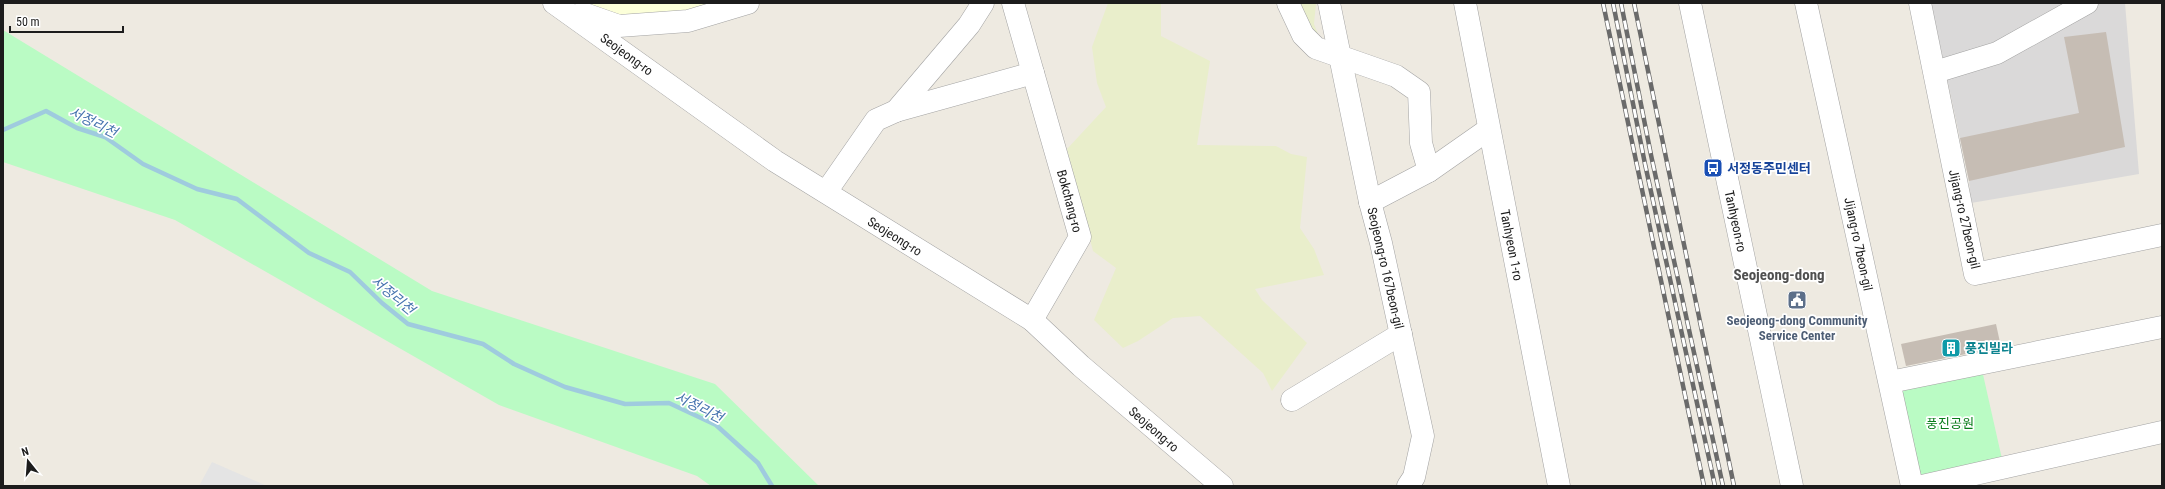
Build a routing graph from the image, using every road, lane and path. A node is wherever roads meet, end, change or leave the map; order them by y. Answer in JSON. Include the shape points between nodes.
{"nodes":[{"id":1,"x":748,"y":3,"type":"edge"},
{"id":2,"x":982,"y":3,"type":"edge"},
{"id":3,"x":1013,"y":3,"type":"edge"},
{"id":4,"x":1288,"y":3,"type":"edge"},
{"id":5,"x":1329,"y":3,"type":"edge"},
{"id":6,"x":1465,"y":3,"type":"edge"},
{"id":7,"x":1690,"y":3,"type":"edge"},
{"id":8,"x":1806,"y":3,"type":"edge"},
{"id":9,"x":1920,"y":3,"type":"edge"},
{"id":10,"x":2087,"y":3,"type":"edge"},
{"id":11,"x":556,"y":4,"type":"edge"},
{"id":12,"x":1340,"y":56,"type":"junction"},
{"id":13,"x":1935,"y":72,"type":"junction"},
{"id":14,"x":1033,"y":73,"type":"junction"},
{"id":15,"x":896,"y":110,"type":"junction"},
{"id":16,"x":1489,"y":129,"type":"junction"},
{"id":17,"x":1429,"y":171,"type":"junction"},
{"id":18,"x":826,"y":192,"type":"junction"},
{"id":19,"x":1370,"y":202,"type":"junction"},
{"id":20,"x":2162,"y":234,"type":"edge"},
{"id":21,"x":1032,"y":320,"type":"junction"},
{"id":22,"x":2162,"y":327,"type":"edge"},
{"id":23,"x":1401,"y":334,"type":"junction"},
{"id":24,"x":1890,"y":382,"type":"junction"},
{"id":25,"x":1292,"y":400,"type":"dead end"},
{"id":26,"x":2162,"y":432,"type":"edge"},
{"id":27,"x":1222,"y":486,"type":"edge"},
{"id":28,"x":1408,"y":486,"type":"edge"},
{"id":29,"x":1559,"y":486,"type":"edge"},
{"id":30,"x":1792,"y":486,"type":"edge"},
{"id":31,"x":1912,"y":486,"type":"edge"},
{"id":32,"x":1922,"y":486,"type":"edge"}],
"edges":[{"from":1,"to":11,"type":"street","via":[[688,22],[619,26]]},
{"from":2,"to":15,"type":"street","via":[[969,25]]},
{"from":3,"to":14,"type":"street","name":"Bokchang-ro"},
{"from":4,"to":12,"type":"street","via":[[1303,35],[1316,48]]},
{"from":5,"to":12,"type":"street"},
{"from":6,"to":16,"type":"street","name":"Tanhyeon 1-ro"},
{"from":7,"to":30,"type":"street","name":"Tanhyeon-ro"},
{"from":8,"to":24,"type":"street","name":"Jijang-ro 7beon-gil"},
{"from":9,"to":13,"type":"street","name":"Jijang-ro 27beon-gil"},
{"from":10,"to":13,"type":"street","via":[[1997,53]]},
{"from":11,"to":18,"type":"street","name":"Seojeong-ro","via":[[776,161]]},
{"from":12,"to":17,"type":"street","via":[[1396,76],[1420,92],[1421,143]]},
{"from":12,"to":19,"type":"street"},
{"from":13,"to":20,"type":"street","name":"Jijang-ro 27beon-gil","via":[[1975,274]]},
{"from":14,"to":15,"type":"street"},
{"from":14,"to":21,"type":"street","name":"Bokchang-ro","via":[[1080,237]]},
{"from":15,"to":18,"type":"street","via":[[876,120]]},
{"from":16,"to":17,"type":"street","name":"Seojeong-ro 167beon-gil"},
{"from":16,"to":29,"type":"street","name":"Tanhyeon 1-ro"},
{"from":17,"to":19,"type":"street","name":"Seojeong-ro 167beon-gil"},
{"from":18,"to":21,"type":"street","name":"Seojeong-ro"},
{"from":19,"to":23,"type":"street","name":"Seojeong-ro 167beon-gil"},
{"from":21,"to":27,"type":"street","name":"Seojeong-ro","via":[[1081,366]]},
{"from":22,"to":24,"type":"street"},
{"from":23,"to":25,"type":"street","name":"Seojeong-ro 167beon-gil"},
{"from":23,"to":28,"type":"street","name":"Seojeong-ro 167beon-gil","via":[[1423,436],[1414,477]]},
{"from":24,"to":31,"type":"street","name":"Jijang-ro 7beon-gil"},
{"from":26,"to":32,"type":"street"}]}
